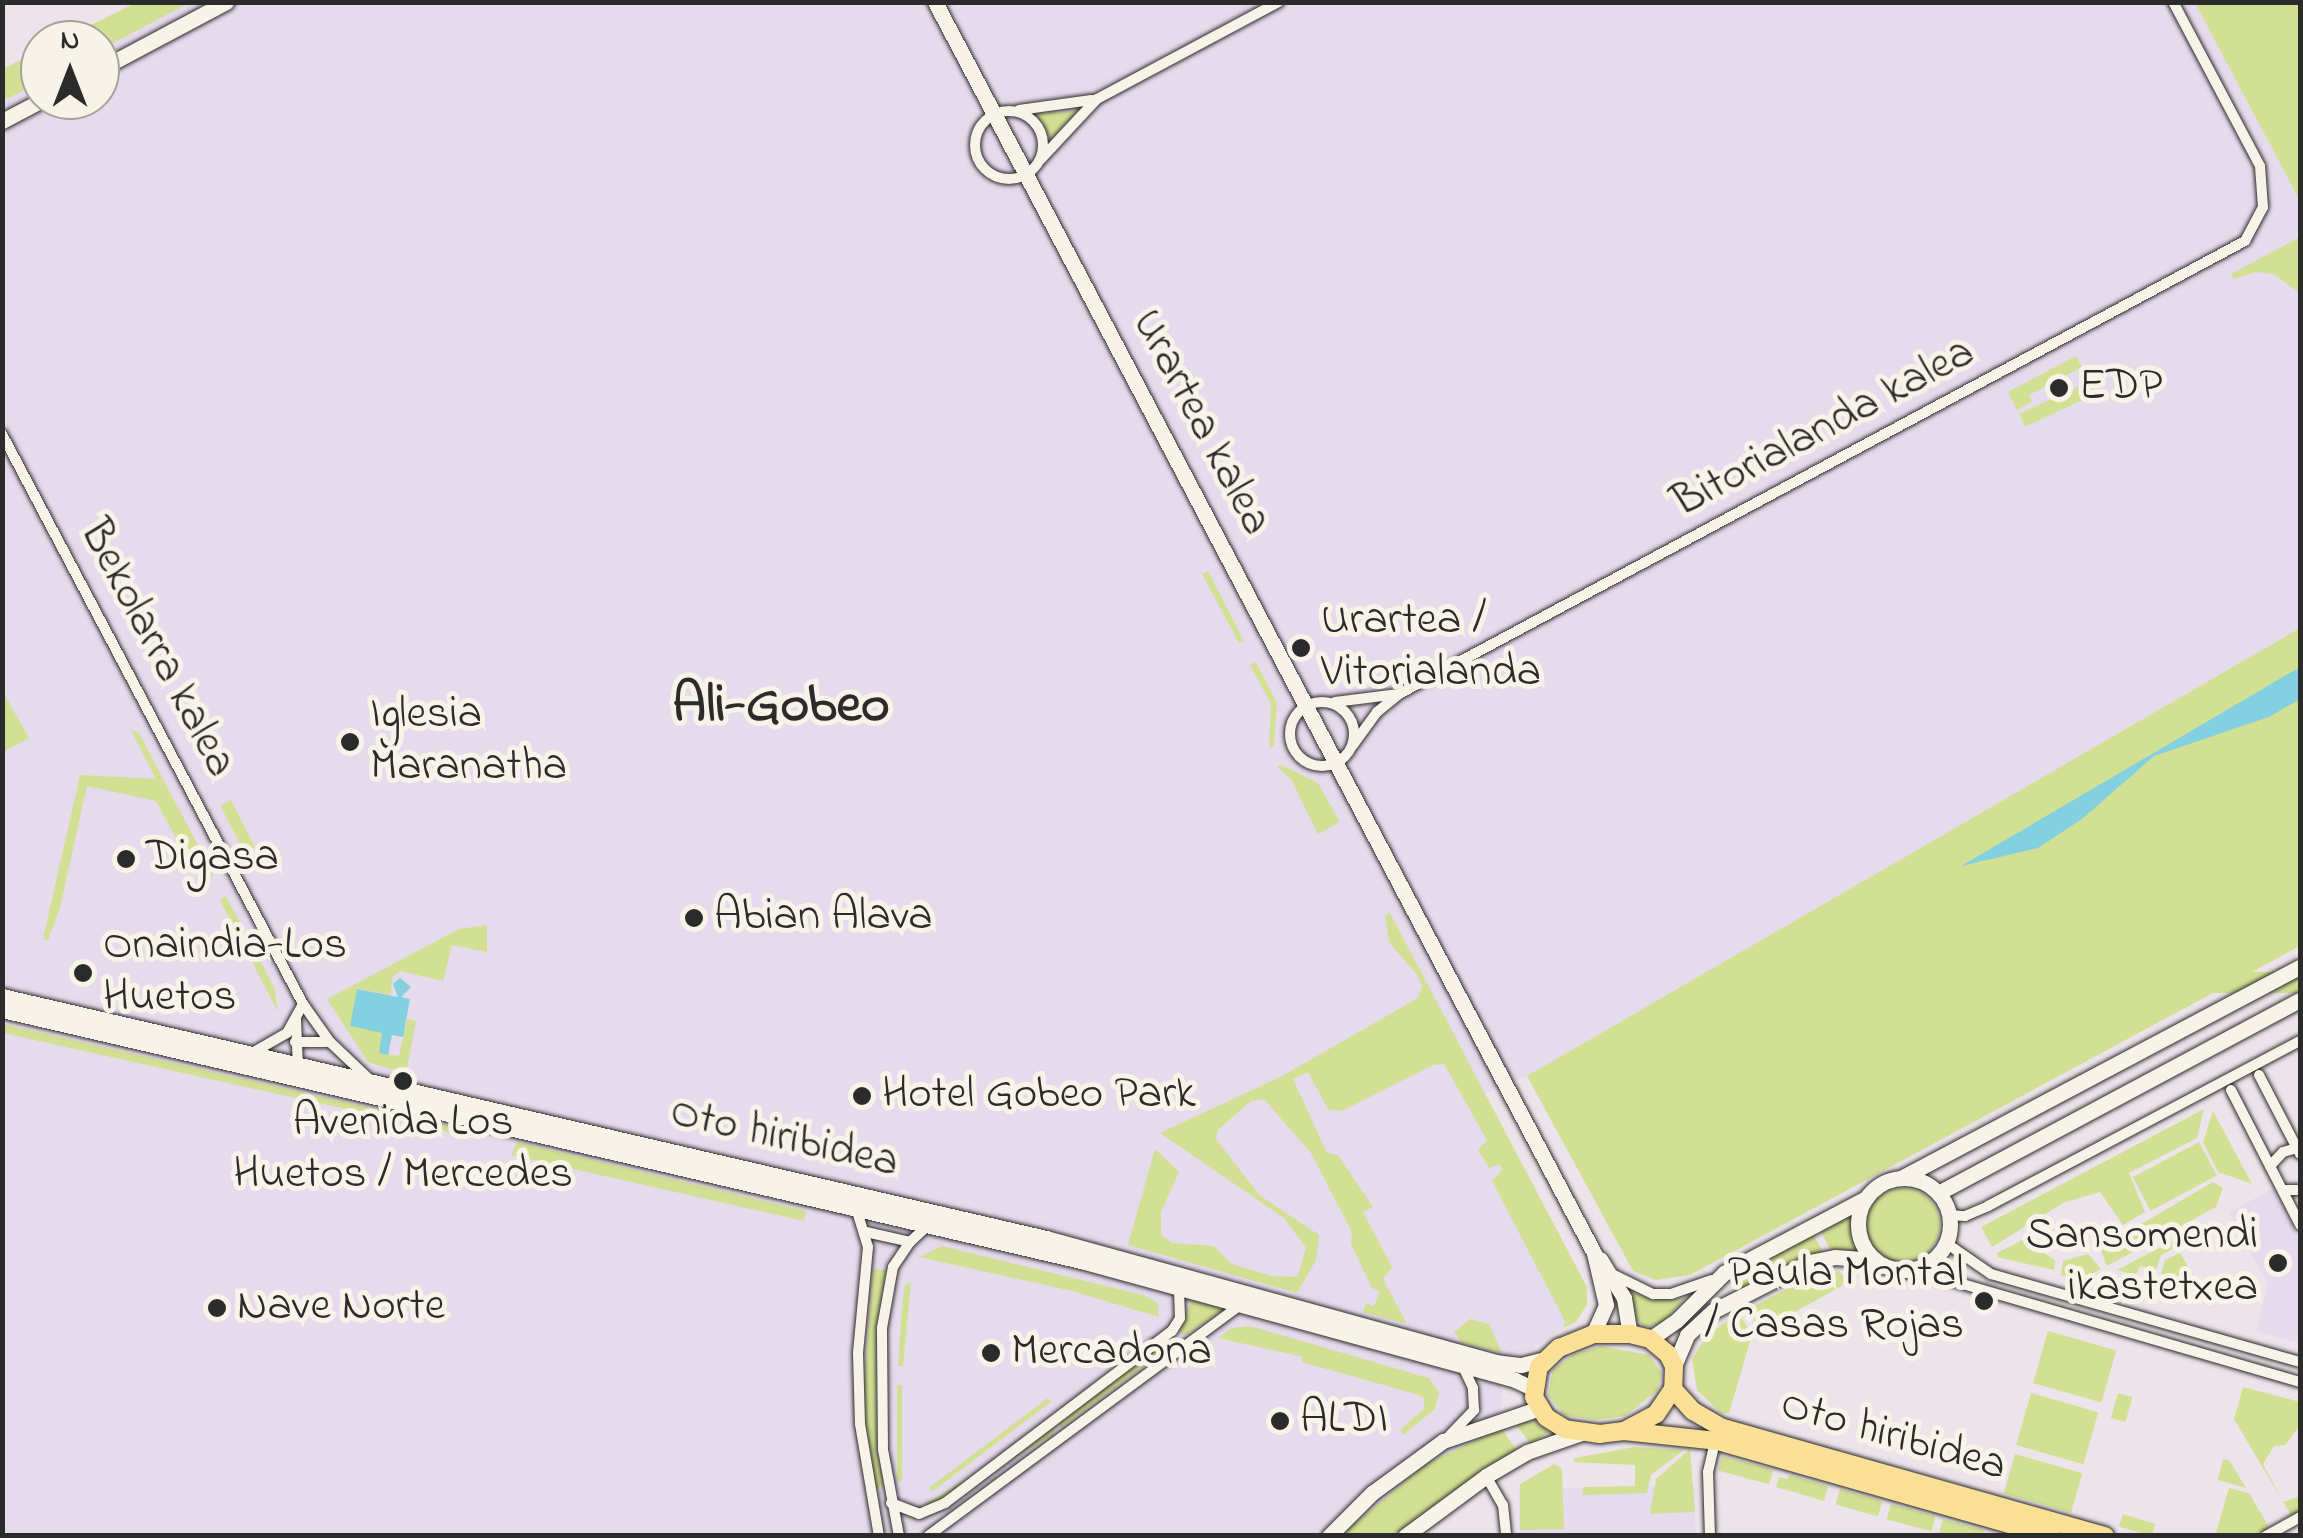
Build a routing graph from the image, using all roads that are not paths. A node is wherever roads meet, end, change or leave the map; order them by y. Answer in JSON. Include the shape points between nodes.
{"nodes":[{"id":1,"x":226,"y":2,"type":"edge"},
{"id":2,"x":935,"y":2,"type":"edge"},
{"id":3,"x":1279,"y":2,"type":"edge"},
{"id":4,"x":2173,"y":2,"type":"edge"},
{"id":5,"x":120,"y":59,"type":"edge"},
{"id":6,"x":1097,"y":99,"type":"junction"},
{"id":7,"x":1014,"y":111,"type":"junction"},
{"id":8,"x":994,"y":114,"type":"junction"},
{"id":9,"x":1041,"y":159,"type":"junction"},
{"id":10,"x":1026,"y":176,"type":"junction"},
{"id":11,"x":2,"y":434,"type":"edge"},
{"id":12,"x":1399,"y":694,"type":"junction"},
{"id":13,"x":1326,"y":702,"type":"junction"},
{"id":14,"x":1305,"y":706,"type":"junction"},
{"id":15,"x":1353,"y":745,"type":"junction"},
{"id":16,"x":1336,"y":764,"type":"junction"},
{"id":17,"x":2300,"y":967,"type":"edge"},
{"id":18,"x":2,"y":996,"type":"edge"},
{"id":19,"x":2300,"y":1000,"type":"edge"},
{"id":20,"x":303,"y":1004,"type":"junction"},
{"id":21,"x":2,"y":1010,"type":"edge"},
{"id":22,"x":296,"y":1019,"type":"junction"},
{"id":23,"x":2300,"y":1041,"type":"edge"},
{"id":24,"x":295,"y":1042,"type":"junction"},
{"id":25,"x":330,"y":1042,"type":"junction"},
{"id":26,"x":252,"y":1053,"type":"junction"},
{"id":27,"x":299,"y":1071,"type":"junction"},
{"id":28,"x":2259,"y":1075,"type":"dead end"},
{"id":29,"x":369,"y":1080,"type":"junction"},
{"id":30,"x":2231,"y":1090,"type":"dead end"},
{"id":31,"x":2299,"y":1151,"type":"edge"},
{"id":32,"x":2270,"y":1166,"type":"junction"},
{"id":33,"x":1901,"y":1178,"type":"junction"},
{"id":34,"x":2283,"y":1190,"type":"junction"},
{"id":35,"x":2300,"y":1190,"type":"edge"},
{"id":36,"x":1938,"y":1193,"type":"junction"},
{"id":37,"x":1866,"y":1198,"type":"junction"},
{"id":38,"x":855,"y":1207,"type":"junction"},
{"id":39,"x":1949,"y":1215,"type":"junction"},
{"id":40,"x":928,"y":1224,"type":"junction"},
{"id":41,"x":2300,"y":1225,"type":"edge"},
{"id":42,"x":866,"y":1232,"type":"junction"},
{"id":43,"x":910,"y":1242,"type":"junction"},
{"id":44,"x":1946,"y":1243,"type":"junction"},
{"id":45,"x":1594,"y":1252,"type":"junction"},
{"id":46,"x":1875,"y":1260,"type":"junction"},
{"id":47,"x":1911,"y":1269,"type":"junction"},
{"id":48,"x":1612,"y":1274,"type":"junction"},
{"id":49,"x":1718,"y":1278,"type":"junction"},
{"id":50,"x":1179,"y":1288,"type":"junction"},
{"id":51,"x":1240,"y":1305,"type":"junction"},
{"id":52,"x":1593,"y":1334,"type":"junction"},
{"id":53,"x":1630,"y":1334,"type":"junction"},
{"id":54,"x":1650,"y":1340,"type":"junction"},
{"id":55,"x":1544,"y":1359,"type":"junction"},
{"id":56,"x":2300,"y":1362,"type":"edge"},
{"id":57,"x":1674,"y":1366,"type":"junction"},
{"id":58,"x":1463,"y":1368,"type":"junction"},
{"id":59,"x":2300,"y":1382,"type":"edge"},
{"id":60,"x":1674,"y":1389,"type":"junction"},
{"id":61,"x":1534,"y":1390,"type":"junction"},
{"id":62,"x":1540,"y":1408,"type":"junction"},
{"id":63,"x":1624,"y":1431,"type":"junction"},
{"id":64,"x":1582,"y":1433,"type":"junction"},
{"id":65,"x":1444,"y":1442,"type":"junction"},
{"id":66,"x":1713,"y":1451,"type":"dead end"},
{"id":67,"x":1486,"y":1476,"type":"junction"},
{"id":68,"x":891,"y":1503,"type":"junction"},
{"id":69,"x":2300,"y":1518,"type":"edge"},
{"id":70,"x":879,"y":1536,"type":"edge"},
{"id":71,"x":899,"y":1536,"type":"edge"},
{"id":72,"x":928,"y":1536,"type":"edge"},
{"id":73,"x":1329,"y":1536,"type":"edge"},
{"id":74,"x":1405,"y":1536,"type":"edge"},
{"id":75,"x":1506,"y":1536,"type":"edge"},
{"id":76,"x":1710,"y":1536,"type":"edge"},
{"id":77,"x":2052,"y":1536,"type":"edge"},
{"id":78,"x":2105,"y":1536,"type":"edge"},
{"id":79,"x":2266,"y":1536,"type":"edge"}],
"edges":[{"from":1,"to":5,"type":"street"},
{"from":2,"to":8,"type":"street","name":"Urartea kalea"},
{"from":3,"to":6,"type":"street"},
{"from":4,"to":12,"type":"street","name":"Bitorialanda kalea","via":[[2260,166],[2263,207],[2245,242]]},
{"from":6,"to":7,"type":"street"},
{"from":6,"to":9,"type":"street"},
{"from":7,"to":8,"type":"street"},
{"from":7,"to":9,"type":"street","via":[[1041,132]]},
{"from":8,"to":10,"type":"street","name":"Urartea kalea"},
{"from":8,"to":10,"type":"street","via":[[978,130],[978,160],[1001,179]]},
{"from":9,"to":10,"type":"street"},
{"from":10,"to":14,"type":"street","name":"Urartea kalea"},
{"from":11,"to":20,"type":"street","name":"Bekolarra kalea"},
{"from":12,"to":13,"type":"street","name":"Bitorialanda kalea"},
{"from":12,"to":15,"type":"street","name":"Bitorialanda kalea"},
{"from":13,"to":14,"type":"street"},
{"from":13,"to":15,"type":"street","via":[[1350,717]]},
{"from":14,"to":16,"type":"street","name":"Urartea kalea"},
{"from":14,"to":16,"type":"street","via":[[1290,726],[1293,750],[1312,765]]},
{"from":15,"to":16,"type":"street"},
{"from":16,"to":45,"type":"street","name":"Urartea kalea"},
{"from":17,"to":33,"type":"street"},
{"from":18,"to":26,"type":"street","name":"Oto hiribidea"},
{"from":19,"to":36,"type":"street"},
{"from":20,"to":22,"type":"street"},
{"from":20,"to":25,"type":"street","name":"Bekolarra kalea"},
{"from":21,"to":27,"type":"street","name":"Oto hiribidea"},
{"from":22,"to":24,"type":"street"},
{"from":22,"to":26,"type":"street","via":[[279,1040]]},
{"from":23,"to":39,"type":"street","via":[[1988,1206]]},
{"from":24,"to":25,"type":"street"},
{"from":24,"to":27,"type":"street"},
{"from":25,"to":29,"type":"street","name":"Bekolarra kalea"},
{"from":26,"to":27,"type":"street","name":"Oto hiribidea"},
{"from":27,"to":29,"type":"street","name":"Oto hiribidea"},
{"from":27,"to":38,"type":"street","name":"Oto hiribidea"},
{"from":28,"to":31,"type":"street"},
{"from":29,"to":55,"type":"street","name":"Oto hiribidea","via":[[1046,1238],[1495,1362]]},
{"from":30,"to":32,"type":"street"},
{"from":31,"to":32,"type":"street","via":[[2282,1152]]},
{"from":32,"to":34,"type":"street"},
{"from":33,"to":36,"type":"street"},
{"from":33,"to":37,"type":"street"},
{"from":34,"to":35,"type":"street"},
{"from":34,"to":41,"type":"street"},
{"from":36,"to":39,"type":"street"},
{"from":37,"to":46,"type":"street","via":[[1860,1237]]},
{"from":37,"to":49,"type":"street"},
{"from":38,"to":40,"type":"street","name":"Oto hiribidea"},
{"from":38,"to":42,"type":"street"},
{"from":39,"to":44,"type":"street"},
{"from":40,"to":43,"type":"street"},
{"from":40,"to":50,"type":"street","name":"Oto hiribidea"},
{"from":42,"to":43,"type":"street"},
{"from":42,"to":70,"type":"street","via":[[860,1424]]},
{"from":43,"to":68,"type":"street","via":[[890,1276],[882,1328],[880,1399]]},
{"from":44,"to":47,"type":"street","via":[[1932,1260]]},
{"from":44,"to":56,"type":"street","via":[[1990,1274]]},
{"from":45,"to":48,"type":"street","name":"Urartea kalea"},
{"from":45,"to":52,"type":"street","name":"Urartea kalea","via":[[1606,1305]]},
{"from":46,"to":47,"type":"street"},
{"from":46,"to":57,"type":"street","via":[[1808,1262],[1713,1311],[1687,1335]]},
{"from":47,"to":59,"type":"street"},
{"from":48,"to":49,"type":"street","via":[[1653,1294]]},
{"from":48,"to":53,"type":"street","name":"Urartea kalea"},
{"from":49,"to":54,"type":"street"},
{"from":50,"to":51,"type":"street","name":"Oto hiribidea"},
{"from":50,"to":68,"type":"street","via":[[1180,1318],[1172,1330],[944,1503],[919,1514]]},
{"from":51,"to":58,"type":"street","name":"Oto hiribidea"},
{"from":51,"to":72,"type":"street"},
{"from":52,"to":53,"type":"main road"},
{"from":52,"to":55,"type":"main road"},
{"from":53,"to":54,"type":"main road"},
{"from":54,"to":57,"type":"main road"},
{"from":55,"to":61,"type":"main road"},
{"from":57,"to":60,"type":"main road"},
{"from":58,"to":61,"type":"street","name":"Oto hiribidea"},
{"from":58,"to":65,"type":"street","via":[[1474,1410]]},
{"from":60,"to":63,"type":"main road","via":[[1656,1414]]},
{"from":60,"to":78,"type":"main road","name":"Oto hiribidea","via":[[1693,1411],[1723,1428]]},
{"from":61,"to":62,"type":"main road"},
{"from":62,"to":64,"type":"main road","via":[[1555,1424]]},
{"from":62,"to":65,"type":"street"},
{"from":63,"to":64,"type":"main road"},
{"from":63,"to":77,"type":"main road","name":"Oto hiribidea","via":[[1718,1441]]},
{"from":64,"to":67,"type":"street","via":[[1527,1452]]},
{"from":65,"to":73,"type":"street","via":[[1372,1494]]},
{"from":66,"to":76,"type":"street"},
{"from":67,"to":74,"type":"street"},
{"from":67,"to":75,"type":"street","via":[[1503,1505]]},
{"from":68,"to":71,"type":"street"},
{"from":69,"to":79,"type":"street"}]}
